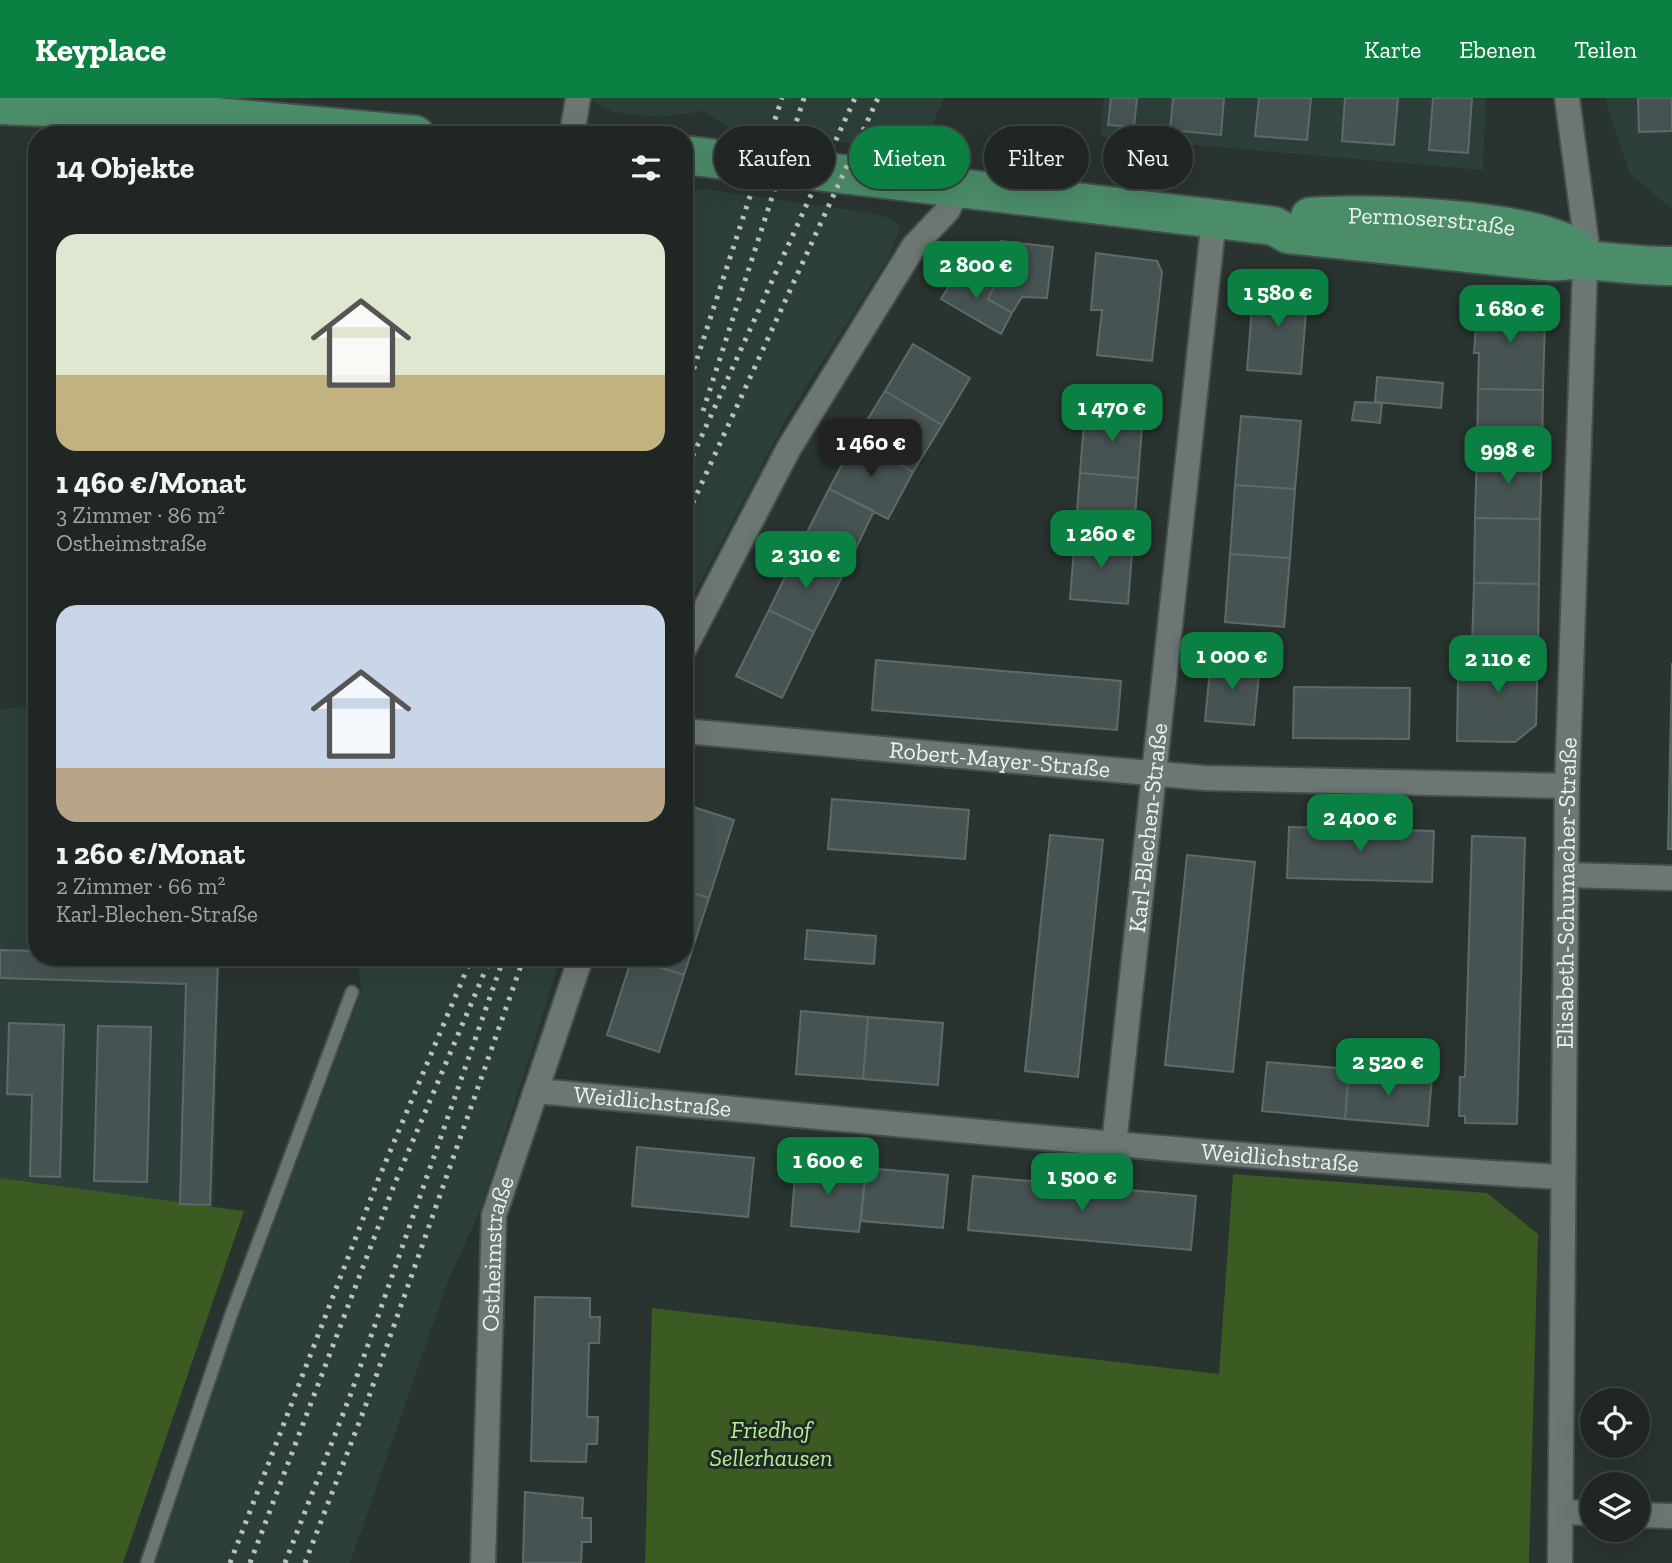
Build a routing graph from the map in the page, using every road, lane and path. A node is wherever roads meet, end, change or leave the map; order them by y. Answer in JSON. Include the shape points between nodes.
{"nodes":[{"id":1,"x":578,"y":98,"type":"edge"},
{"id":2,"x":1567,"y":98,"type":"edge"},
{"id":3,"x":0,"y":105,"type":"edge"},
{"id":4,"x":316,"y":126,"type":"edge"},
{"id":5,"x":573,"y":126,"type":"edge"},
{"id":6,"x":693,"y":156,"type":"edge"},
{"id":7,"x":849,"y":176,"type":"edge"},
{"id":8,"x":957,"y":189,"type":"joint"},
{"id":9,"x":1214,"y":218,"type":"junction"},
{"id":10,"x":1585,"y":259,"type":"junction"},
{"id":11,"x":1672,"y":266,"type":"edge"},
{"id":12,"x":693,"y":632,"type":"edge"},
{"id":13,"x":693,"y":733,"type":"edge"},
{"id":14,"x":1155,"y":773,"type":"junction"},
{"id":15,"x":1567,"y":786,"type":"junction"},
{"id":16,"x":1566,"y":875,"type":"junction"},
{"id":17,"x":1672,"y":878,"type":"edge"},
{"id":18,"x":578,"y":966,"type":"edge"},
{"id":19,"x":352,"y":992,"type":"dead end"},
{"id":20,"x":536,"y":1091,"type":"junction"},
{"id":21,"x":1114,"y":1144,"type":"junction"},
{"id":22,"x":1563,"y":1177,"type":"junction"},
{"id":23,"x":1562,"y":1512,"type":"junction"},
{"id":24,"x":1580,"y":1513,"type":"edge"},
{"id":25,"x":1650,"y":1515,"type":"edge"},
{"id":26,"x":1672,"y":1516,"type":"edge"},
{"id":27,"x":147,"y":1563,"type":"edge"},
{"id":28,"x":484,"y":1563,"type":"edge"},
{"id":29,"x":1560,"y":1563,"type":"edge"}],
"edges":[{"from":1,"to":5,"type":"street"},
{"from":2,"to":10,"type":"street","name":"Elisabeth-Schumacher-Straße","via":[[1586,232]]},
{"from":3,"to":4,"type":"main road","via":[[161,112]]},
{"from":6,"to":7,"type":"main road","name":"Permoserstraße"},
{"from":8,"to":9,"type":"main road","name":"Permoserstraße"},
{"from":8,"to":12,"type":"street","via":[[948,210],[914,246],[789,448]]},
{"from":9,"to":10,"type":"main road","name":"Permoserstraße","via":[[1275,226],[1289,234],[1564,263]]},
{"from":9,"to":14,"type":"street","name":"Karl-Blechen-Straße"},
{"from":10,"to":11,"type":"main road","name":"Permoserstraße","via":[[1631,267]]},
{"from":10,"to":15,"type":"street","name":"Elisabeth-Schumacher-Straße"},
{"from":13,"to":14,"type":"street","name":"Robert-Mayer-Straße"},
{"from":14,"to":15,"type":"street","name":"Robert-Mayer-Straße","via":[[1268,782]]},
{"from":14,"to":21,"type":"street","name":"Karl-Blechen-Straße"},
{"from":15,"to":16,"type":"street","name":"Elisabeth-Schumacher-Straße"},
{"from":16,"to":17,"type":"street"},
{"from":16,"to":22,"type":"street","name":"Elisabeth-Schumacher-Straße"},
{"from":18,"to":20,"type":"street","name":"Ostheimstraße"},
{"from":19,"to":27,"type":"lane","via":[[230,1318]]},
{"from":20,"to":21,"type":"street","name":"Weidlichstraße"},
{"from":20,"to":28,"type":"street","name":"Ostheimstraße","via":[[494,1215]]},
{"from":21,"to":22,"type":"street","name":"Weidlichstraße"},
{"from":22,"to":23,"type":"street","name":"Elisabeth-Schumacher-Straße"},
{"from":23,"to":24,"type":"street"},
{"from":23,"to":29,"type":"street","name":"Elisabeth-Schumacher-Straße"},
{"from":25,"to":26,"type":"street"}]}
